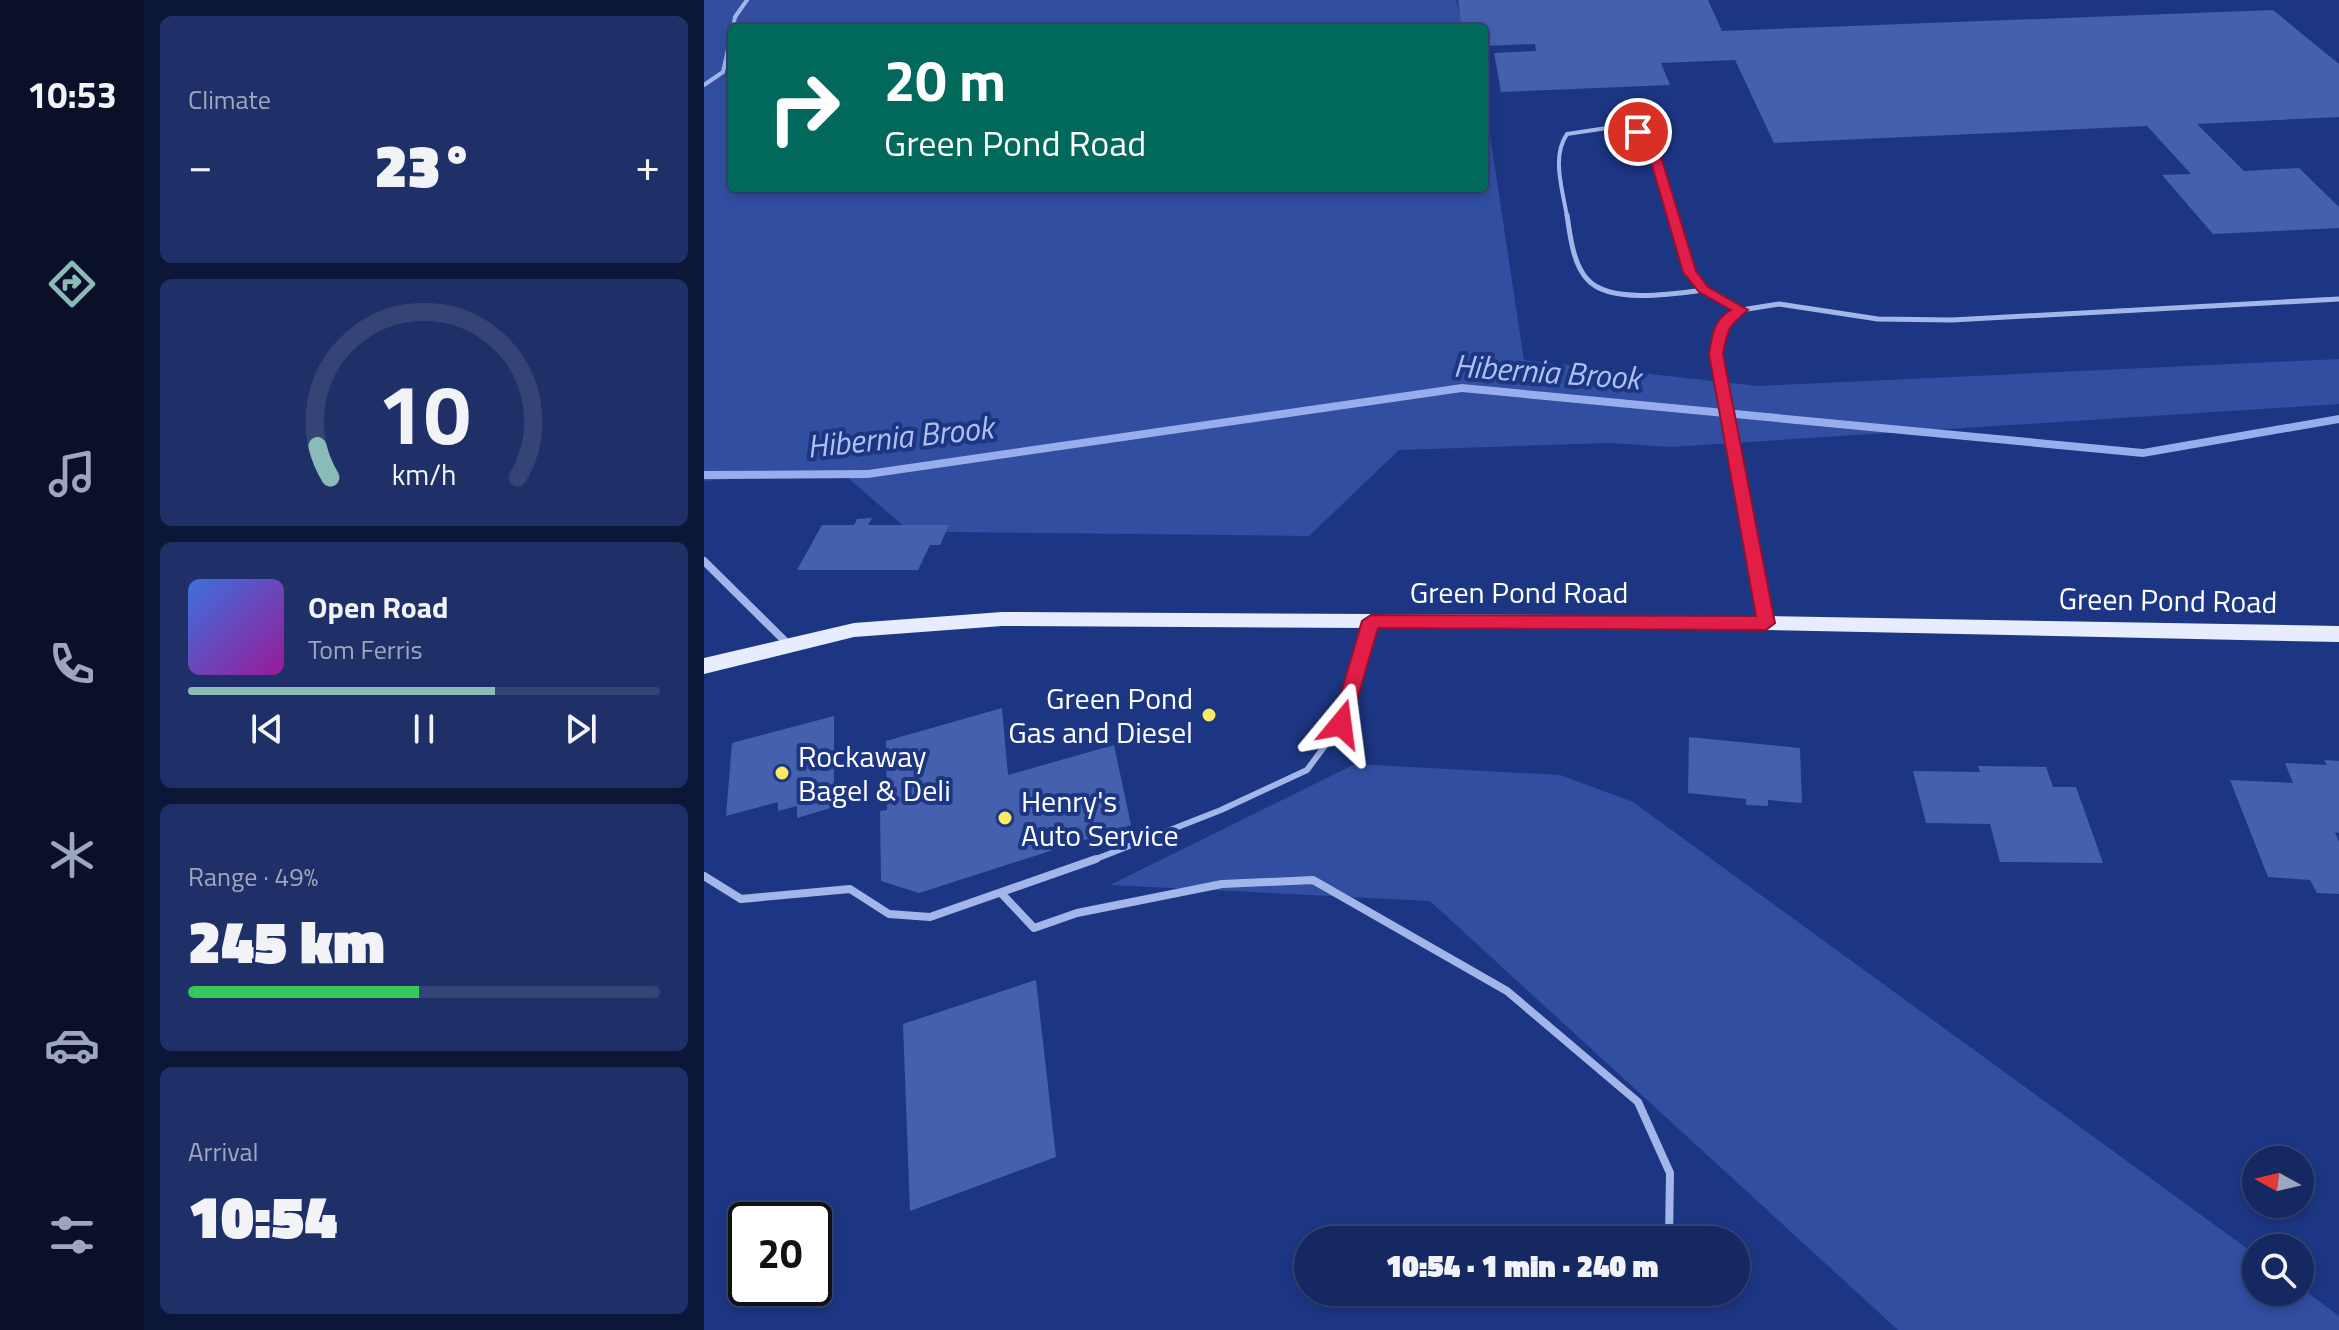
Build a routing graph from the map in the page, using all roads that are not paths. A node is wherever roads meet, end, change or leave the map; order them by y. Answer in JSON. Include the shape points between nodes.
{"nodes":[{"id":1,"x":747,"y":0,"type":"edge"},
{"id":2,"x":733,"y":24,"type":"edge"},
{"id":3,"x":728,"y":49,"type":"edge"},
{"id":4,"x":704,"y":85,"type":"edge"},
{"id":5,"x":1703,"y":290,"type":"junction"},
{"id":6,"x":2339,"y":299,"type":"edge"},
{"id":7,"x":1741,"y":310,"type":"junction"},
{"id":8,"x":704,"y":561,"type":"edge"},
{"id":9,"x":1371,"y":621,"type":"junction"},
{"id":10,"x":1766,"y":623,"type":"junction"},
{"id":11,"x":2339,"y":634,"type":"edge"},
{"id":12,"x":791,"y":647,"type":"junction"},
{"id":13,"x":704,"y":666,"type":"edge"},
{"id":14,"x":704,"y":876,"type":"edge"},
{"id":15,"x":1002,"y":894,"type":"junction"},
{"id":16,"x":1669,"y":1226,"type":"edge"}],
"edges":[{"from":1,"to":2,"type":"lane"},
{"from":3,"to":4,"type":"lane","via":[[723,72]]},
{"from":5,"to":5,"type":"lane","via":[[1690,272],[1647,137],[1614,129],[1567,134],[1558,155],[1573,247],[1588,281],[1622,293]]},
{"from":5,"to":7,"type":"lane"},
{"from":6,"to":7,"type":"lane","via":[[2017,319],[1894,320],[1788,305]]},
{"from":7,"to":10,"type":"lane","via":[[1720,329],[1716,354]]},
{"from":8,"to":12,"type":"street"},
{"from":9,"to":10,"type":"main road","name":"Green Pond Road"},
{"from":9,"to":12,"type":"main road","name":"Green Pond Road","via":[[1002,619],[854,630]]},
{"from":9,"to":15,"type":"lane","via":[[1341,724],[1307,770],[1221,810]]},
{"from":10,"to":11,"type":"main road","name":"Green Pond Road"},
{"from":12,"to":13,"type":"main road","name":"Green Pond Road"},
{"from":14,"to":15,"type":"lane","via":[[741,899],[850,889],[889,914],[930,917]]},
{"from":15,"to":16,"type":"lane","via":[[1034,928],[1077,913],[1222,884],[1313,880],[1507,991],[1638,1102],[1670,1173]]}]}
